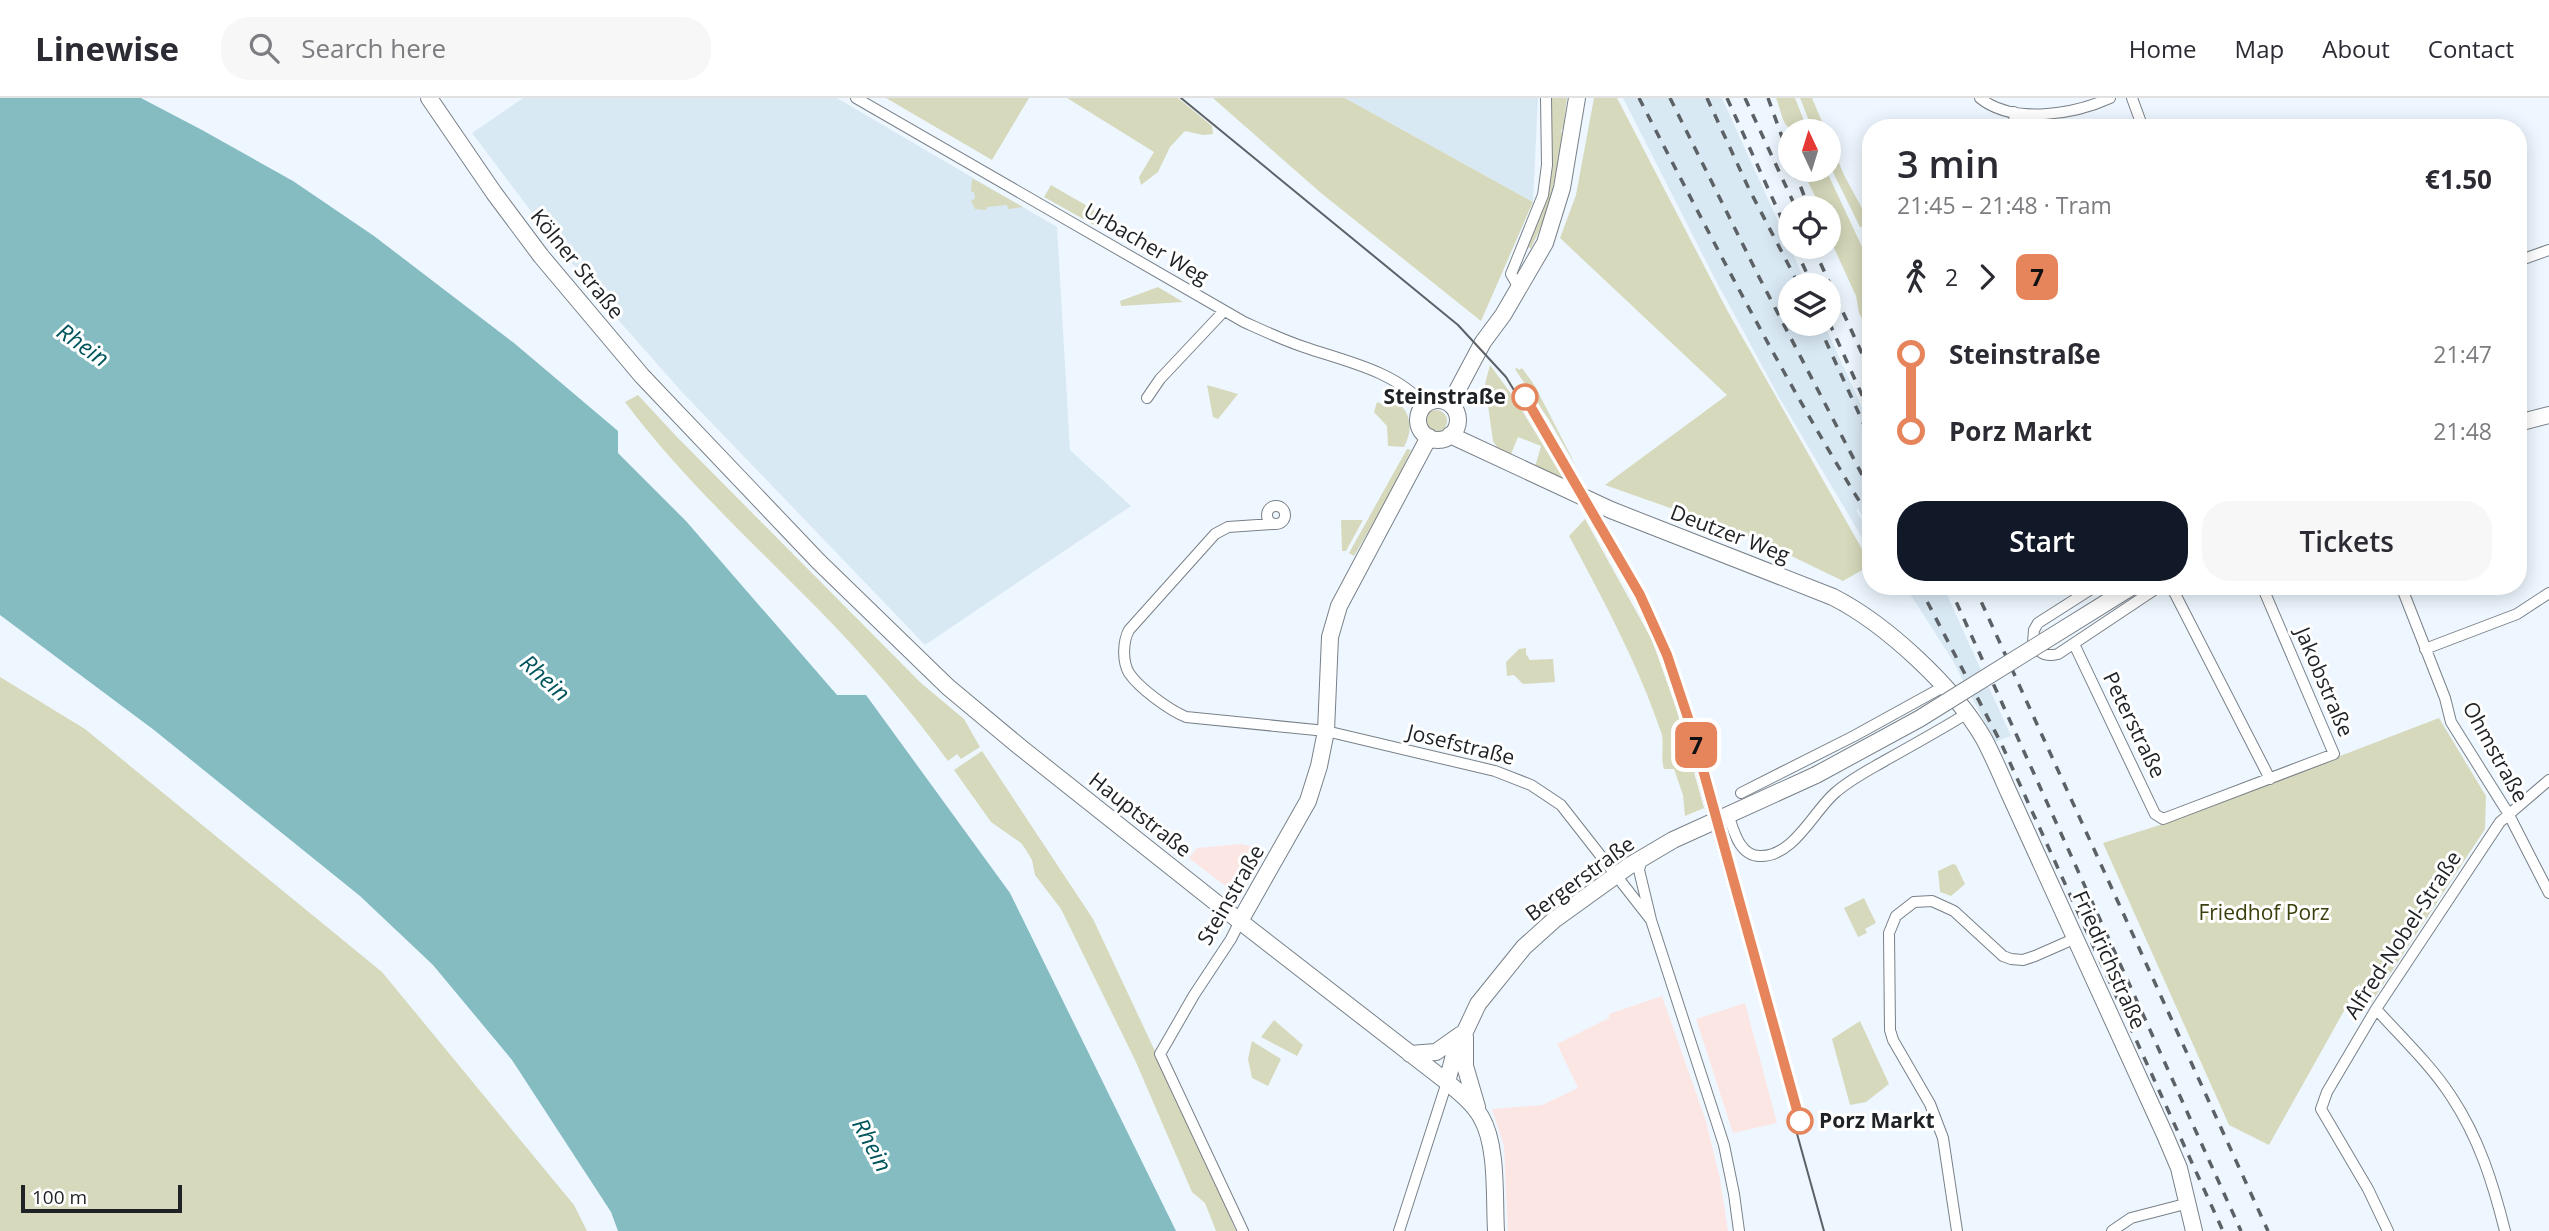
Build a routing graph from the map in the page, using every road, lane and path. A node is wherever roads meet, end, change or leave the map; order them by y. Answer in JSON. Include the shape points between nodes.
{"nodes":[{"id":1,"x":429,"y":98,"type":"edge"},
{"id":2,"x":856,"y":98,"type":"edge"},
{"id":3,"x":1546,"y":98,"type":"edge"},
{"id":4,"x":1577,"y":98,"type":"edge"},
{"id":5,"x":1980,"y":98,"type":"edge"},
{"id":6,"x":2110,"y":98,"type":"edge"},
{"id":7,"x":2132,"y":98,"type":"edge"},
{"id":8,"x":2014,"y":112,"type":"junction"},
{"id":9,"x":2014,"y":119,"type":"edge"},
{"id":10,"x":2140,"y":119,"type":"edge"},
{"id":11,"x":2549,"y":250,"type":"edge"},
{"id":12,"x":2527,"y":258,"type":"edge"},
{"id":13,"x":1519,"y":288,"type":"junction"},
{"id":14,"x":1224,"y":311,"type":"junction"},
{"id":15,"x":1147,"y":398,"type":"dead end"},
{"id":16,"x":1424,"y":405,"type":"junction"},
{"id":17,"x":1453,"y":410,"type":"junction"},
{"id":18,"x":2549,"y":415,"type":"edge"},
{"id":19,"x":2527,"y":421,"type":"edge"},
{"id":20,"x":1450,"y":435,"type":"junction"},
{"id":21,"x":1429,"y":438,"type":"junction"},
{"id":22,"x":707,"y":445,"type":"joint"},
{"id":23,"x":1273,"y":524,"type":"dead end"},
{"id":24,"x":2549,"y":593,"type":"edge"},
{"id":25,"x":2082,"y":595,"type":"edge"},
{"id":26,"x":2119,"y":595,"type":"edge"},
{"id":27,"x":2147,"y":595,"type":"edge"},
{"id":28,"x":2176,"y":595,"type":"edge"},
{"id":29,"x":2266,"y":595,"type":"edge"},
{"id":30,"x":2404,"y":595,"type":"edge"},
{"id":31,"x":2074,"y":644,"type":"junction"},
{"id":32,"x":2425,"y":649,"type":"junction"},
{"id":33,"x":1943,"y":687,"type":"junction"},
{"id":34,"x":1966,"y":715,"type":"junction"},
{"id":35,"x":1326,"y":731,"type":"junction"},
{"id":36,"x":2270,"y":779,"type":"junction"},
{"id":37,"x":2549,"y":780,"type":"edge"},
{"id":38,"x":1741,"y":793,"type":"dead end"},
{"id":39,"x":2508,"y":813,"type":"junction"},
{"id":40,"x":1729,"y":817,"type":"junction"},
{"id":41,"x":1642,"y":858,"type":"junction"},
{"id":42,"x":1615,"y":875,"type":"junction"},
{"id":43,"x":2549,"y":893,"type":"edge"},
{"id":44,"x":1651,"y":920,"type":"junction"},
{"id":45,"x":1240,"y":921,"type":"junction"},
{"id":46,"x":2076,"y":938,"type":"junction"},
{"id":47,"x":2376,"y":1009,"type":"junction"},
{"id":48,"x":1465,"y":1031,"type":"junction"},
{"id":49,"x":1410,"y":1054,"type":"junction"},
{"id":50,"x":1447,"y":1082,"type":"junction"},
{"id":51,"x":1481,"y":1116,"type":"junction"},
{"id":52,"x":2189,"y":1203,"type":"junction"},
{"id":53,"x":1243,"y":1231,"type":"edge"},
{"id":54,"x":1399,"y":1231,"type":"edge"},
{"id":55,"x":1496,"y":1231,"type":"edge"},
{"id":56,"x":1739,"y":1231,"type":"edge"},
{"id":57,"x":1957,"y":1231,"type":"edge"},
{"id":58,"x":2112,"y":1231,"type":"edge"},
{"id":59,"x":2194,"y":1231,"type":"edge"},
{"id":60,"x":2388,"y":1231,"type":"edge"},
{"id":61,"x":2505,"y":1231,"type":"edge"}],
"edges":[{"from":1,"to":22,"type":"main road","name":"Kölner Straße","via":[[494,193],[576,299]]},
{"from":2,"to":14,"type":"street","name":"Urbacher Weg"},
{"from":3,"to":13,"type":"street","via":[[1543,195],[1511,274]]},
{"from":4,"to":13,"type":"main road","via":[[1552,223]]},
{"from":5,"to":8,"type":"street","via":[[1990,106]]},
{"from":6,"to":8,"type":"street","via":[[2073,111]]},
{"from":7,"to":10,"type":"street"},
{"from":8,"to":9,"type":"street"},
{"from":11,"to":12,"type":"street"},
{"from":13,"to":17,"type":"main road"},
{"from":14,"to":15,"type":"street"},
{"from":14,"to":16,"type":"street","name":"Urbacher Weg","via":[[1283,339],[1382,375],[1408,389]]},
{"from":16,"to":17,"type":"main road","via":[[1437,400]]},
{"from":16,"to":21,"type":"main road","via":[[1418,422]]},
{"from":17,"to":20,"type":"main road","via":[[1457,425]]},
{"from":18,"to":19,"type":"main road"},
{"from":20,"to":21,"type":"main road"},
{"from":20,"to":33,"type":"main road","name":"Deutzer Weg","via":[[1611,510],[1847,604],[1904,648]]},
{"from":21,"to":35,"type":"main road","name":"Steinstraße","via":[[1333,622]]},
{"from":22,"to":45,"type":"main road","name":"Hauptstraße","via":[[948,687]]},
{"from":23,"to":35,"type":"street","name":"Josefstraße","via":[[1228,527],[1215,534],[1129,630],[1127,667],[1165,706],[1186,717]]},
{"from":24,"to":32,"type":"street","via":[[2517,614]]},
{"from":25,"to":31,"type":"street","via":[[2034,630],[2034,643],[2043,655],[2058,654]]},
{"from":26,"to":40,"type":"main road","name":"Bergerstraße","bridge":true,"via":[[1919,719]]},
{"from":27,"to":31,"type":"street"},
{"from":28,"to":36,"type":"street"},
{"from":29,"to":36,"type":"street","name":"Jakobstraße","via":[[2334,754]]},
{"from":30,"to":32,"type":"street","name":"Ohmstraße"},
{"from":31,"to":36,"type":"street","name":"Peterstraße","via":[[2155,814],[2163,819]]},
{"from":32,"to":39,"type":"street","name":"Ohmstraße","via":[[2451,722]]},
{"from":33,"to":34,"type":"main road","name":"Deutzer Weg"},
{"from":33,"to":38,"type":"street"},
{"from":34,"to":40,"type":"street","via":[[1853,779],[1829,798],[1799,836],[1766,856],[1745,850]]},
{"from":34,"to":46,"type":"main road","name":"Friedrichstraße","via":[[1993,758]]},
{"from":35,"to":42,"type":"street","name":"Josefstraße","via":[[1496,771],[1531,785],[1561,805]]},
{"from":35,"to":45,"type":"main road","name":"Steinstraße","via":[[1308,801]]},
{"from":37,"to":39,"type":"street","name":"Alfred-Nobel-Straße"},
{"from":39,"to":43,"type":"street","name":"Ohmstraße"},
{"from":39,"to":47,"type":"street","name":"Alfred-Nobel-Straße"},
{"from":40,"to":41,"type":"main road","name":"Bergerstraße"},
{"from":41,"to":42,"type":"main road","name":"Bergerstraße"},
{"from":41,"to":44,"type":"street","name":"Josefstraße","via":[[1639,870]]},
{"from":42,"to":44,"type":"street","name":"Josefstraße"},
{"from":42,"to":48,"type":"main road","name":"Bergerstraße","via":[[1524,947],[1478,1004]]},
{"from":44,"to":56,"type":"street","name":"Josefstraße","via":[[1724,1145]]},
{"from":45,"to":49,"type":"main road","name":"Hauptstraße"},
{"from":45,"to":53,"type":"street","name":"Steinstraße","via":[[1160,1054]]},
{"from":46,"to":52,"type":"main road","name":"Friedrichstraße","via":[[2165,1135]]},
{"from":46,"to":57,"type":"street","via":[[2023,960],[2011,959],[1954,911],[1924,900],[1902,909],[1891,926],[1890,1030],[1943,1138]]},
{"from":47,"to":60,"type":"street","name":"Alfred-Nobel-Straße","via":[[2320,1109]]},
{"from":47,"to":61,"type":"street","via":[[2450,1094],[2476,1139]]},
{"from":48,"to":49,"type":"main road","via":[[1436,1052]]},
{"from":48,"to":50,"type":"main road","name":"Bergerstraße"},
{"from":48,"to":51,"type":"main road","via":[[1465,1066]]},
{"from":49,"to":50,"type":"main road","name":"Hauptstraße"},
{"from":50,"to":51,"type":"main road","name":"Hauptstraße"},
{"from":50,"to":54,"type":"street"},
{"from":51,"to":55,"type":"main road","name":"Hauptstraße","via":[[1491,1149]]},
{"from":52,"to":58,"type":"street","via":[[2131,1218]]},
{"from":52,"to":59,"type":"main road","name":"Friedrichstraße"}]}
